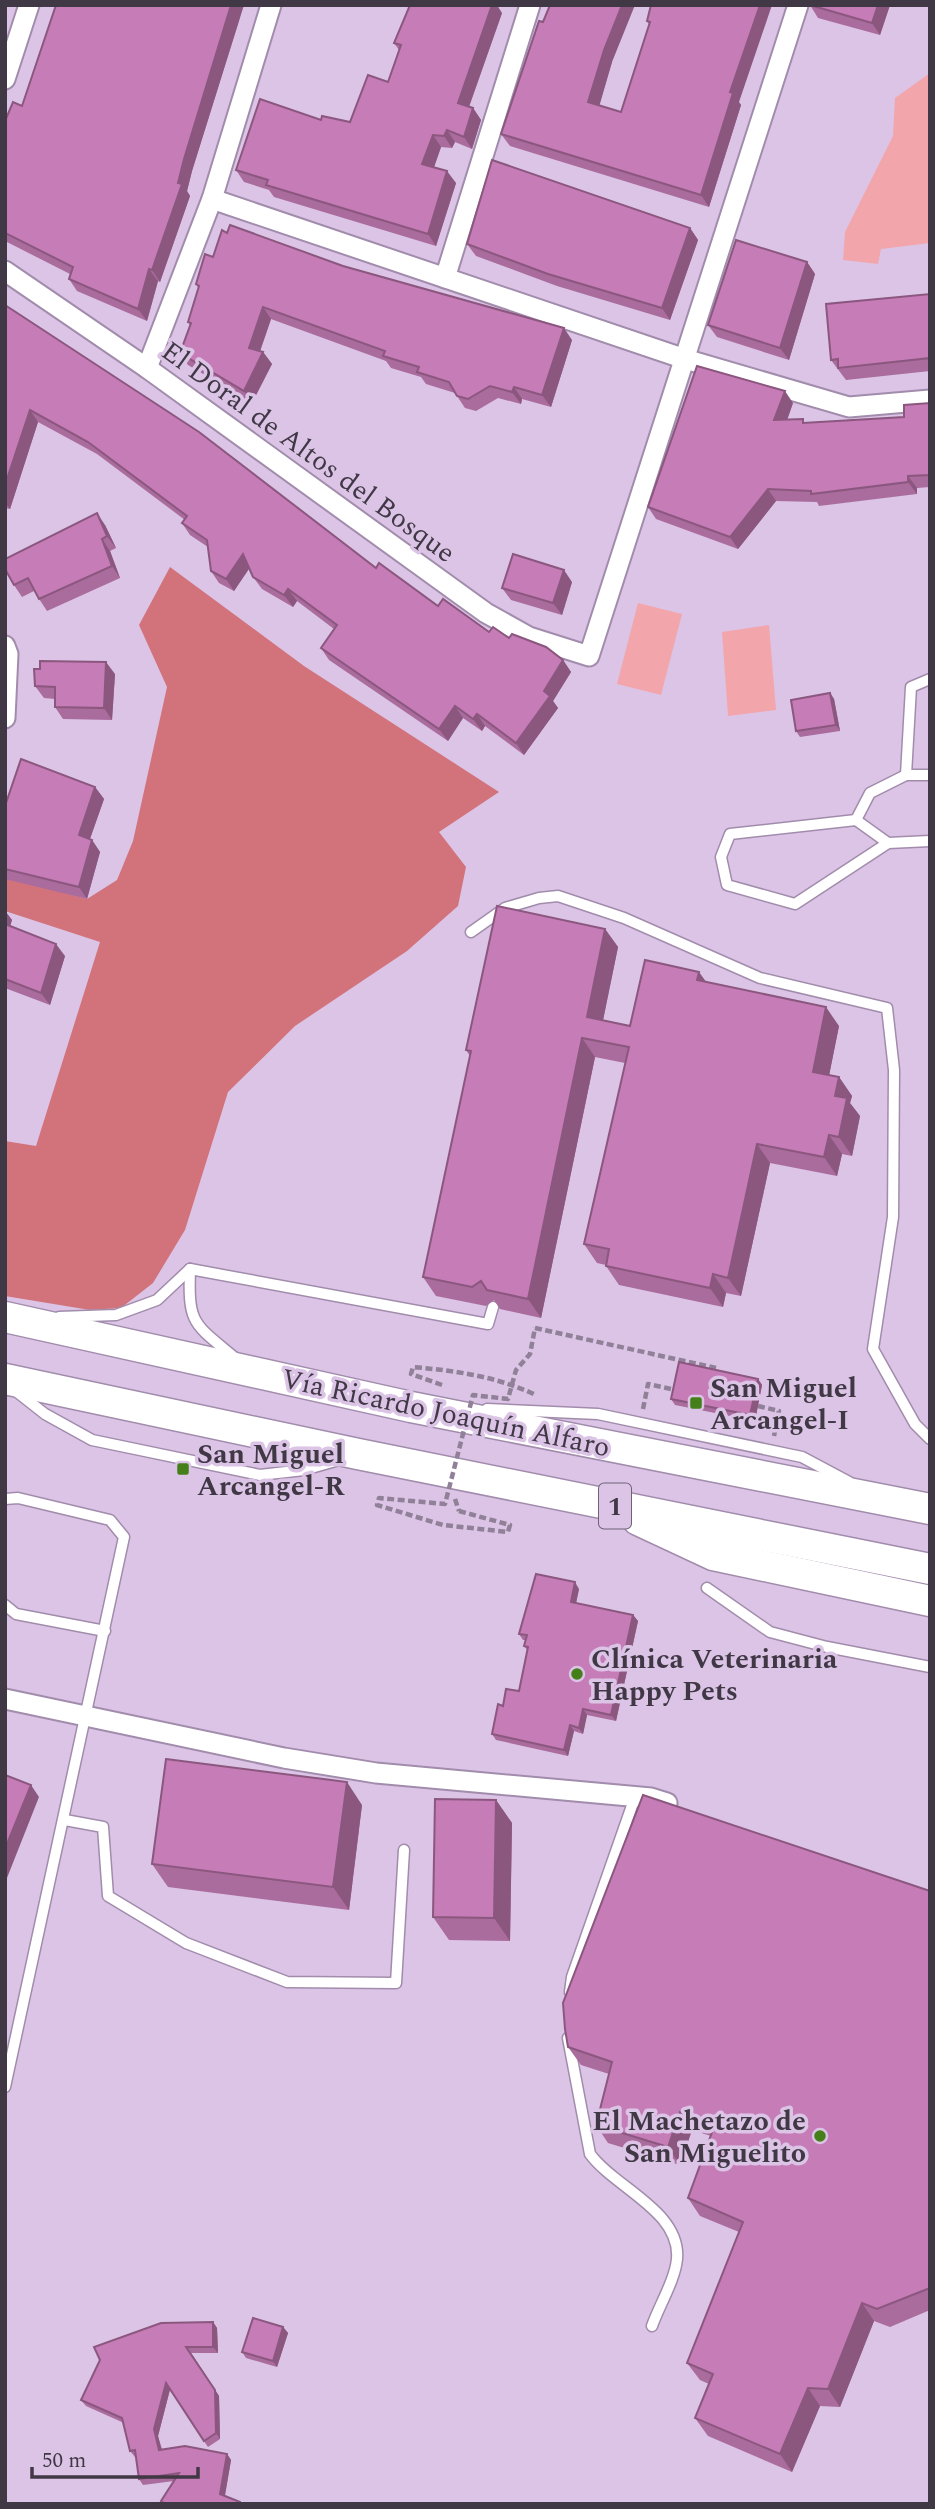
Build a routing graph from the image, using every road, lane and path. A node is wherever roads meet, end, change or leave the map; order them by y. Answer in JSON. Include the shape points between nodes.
{"nodes":[{"id":1,"x":29,"y":5,"type":"edge"},
{"id":2,"x":271,"y":5,"type":"edge"},
{"id":3,"x":530,"y":5,"type":"edge"},
{"id":4,"x":798,"y":5,"type":"edge"},
{"id":5,"x":5,"y":79,"type":"edge"},
{"id":6,"x":212,"y":200,"type":"junction"},
{"id":7,"x":5,"y":271,"type":"edge"},
{"id":8,"x":445,"y":278,"type":"junction"},
{"id":9,"x":685,"y":359,"type":"junction"},
{"id":10,"x":147,"y":368,"type":"junction"},
{"id":11,"x":930,"y":400,"type":"edge"},
{"id":12,"x":5,"y":646,"type":"edge"},
{"id":13,"x":930,"y":679,"type":"edge"},
{"id":14,"x":5,"y":718,"type":"edge"},
{"id":15,"x":906,"y":775,"type":"junction"},
{"id":16,"x":930,"y":775,"type":"edge"},
{"id":17,"x":856,"y":820,"type":"junction"},
{"id":18,"x":930,"y":841,"type":"edge"},
{"id":19,"x":888,"y":843,"type":"junction"},
{"id":20,"x":471,"y":932,"type":"dead end"},
{"id":21,"x":190,"y":1269,"type":"junction"},
{"id":22,"x":492,"y":1307,"type":"edge"},
{"id":23,"x":10,"y":1317,"type":"edge"},
{"id":24,"x":716,"y":1368,"type":"edge"},
{"id":25,"x":248,"y":1369,"type":"junction"},
{"id":26,"x":5,"y":1381,"type":"edge"},
{"id":27,"x":448,"y":1387,"type":"dead end"},
{"id":28,"x":461,"y":1391,"type":"dead end"},
{"id":29,"x":678,"y":1391,"type":"edge"},
{"id":30,"x":473,"y":1395,"type":"junction"},
{"id":31,"x":537,"y":1395,"type":"dead end"},
{"id":32,"x":758,"y":1406,"type":"dead end"},
{"id":33,"x":411,"y":1407,"type":"junction"},
{"id":34,"x":640,"y":1423,"type":"junction"},
{"id":35,"x":930,"y":1439,"type":"edge"},
{"id":36,"x":771,"y":1451,"type":"junction"},
{"id":37,"x":358,"y":1454,"type":"junction"},
{"id":38,"x":5,"y":1499,"type":"edge"},
{"id":39,"x":887,"y":1503,"type":"junction"},
{"id":40,"x":607,"y":1504,"type":"junction"},
{"id":41,"x":930,"y":1509,"type":"edge"},
{"id":42,"x":459,"y":1511,"type":"dead end"},
{"id":43,"x":930,"y":1523,"type":"edge"},
{"id":44,"x":930,"y":1569,"type":"edge"},
{"id":45,"x":706,"y":1588,"type":"dead end"},
{"id":46,"x":930,"y":1601,"type":"edge"},
{"id":47,"x":5,"y":1605,"type":"edge"},
{"id":48,"x":105,"y":1632,"type":"junction"},
{"id":49,"x":930,"y":1667,"type":"edge"},
{"id":50,"x":5,"y":1699,"type":"edge"},
{"id":51,"x":87,"y":1717,"type":"junction"},
{"id":52,"x":635,"y":1797,"type":"junction"},
{"id":53,"x":684,"y":1809,"type":"edge"},
{"id":54,"x":65,"y":1820,"type":"junction"},
{"id":55,"x":404,"y":1850,"type":"dead end"},
{"id":56,"x":569,"y":1999,"type":"edge"},
{"id":57,"x":567,"y":2021,"type":"edge"},
{"id":58,"x":9,"y":2052,"type":"edge"},
{"id":59,"x":5,"y":2087,"type":"edge"},
{"id":60,"x":652,"y":2326,"type":"dead end"}],
"edges":[{"from":1,"to":5,"type":"street"},
{"from":2,"to":6,"type":"street"},
{"from":3,"to":8,"type":"street"},
{"from":4,"to":9,"type":"street"},
{"from":6,"to":8,"type":"street"},
{"from":6,"to":10,"type":"street"},
{"from":7,"to":10,"type":"street","name":"El Doral de Altos del Bosque"},
{"from":8,"to":9,"type":"street"},
{"from":9,"to":10,"type":"street","name":"El Doral de Altos del Bosque","via":[[589,656],[529,637],[486,613]]},
{"from":9,"to":11,"type":"street","via":[[849,407]]},
{"from":12,"to":14,"type":"street"},
{"from":13,"to":15,"type":"lane","via":[[911,687]]},
{"from":15,"to":16,"type":"lane"},
{"from":15,"to":17,"type":"lane","via":[[870,793]]},
{"from":17,"to":19,"type":"lane"},
{"from":17,"to":19,"type":"lane","via":[[730,834],[721,857],[727,885],[795,904]]},
{"from":18,"to":19,"type":"lane"},
{"from":20,"to":35,"type":"lane","via":[[505,908],[558,896],[624,918],[760,978],[887,1008],[894,1070],[893,1217],[873,1349],[915,1424]]},
{"from":21,"to":22,"type":"lane","via":[[488,1324]]},
{"from":21,"to":23,"type":"lane","via":[[157,1300],[116,1315]]},
{"from":21,"to":25,"type":"lane","via":[[189,1307],[197,1327]]},
{"from":23,"to":25,"type":"main road","name":"Vía Ricardo Joaquín Alfaro","number":"1"},
{"from":24,"to":30,"type":"path","bridge":true,"via":[[535,1328],[530,1354],[516,1370],[508,1399]]},
{"from":25,"to":33,"type":"main road","name":"Vía Ricardo Joaquín Alfaro","number":"1"},
{"from":26,"to":37,"type":"main road","name":"Vía Ricardo Joaquín Alfaro","number":"1"},
{"from":26,"to":37,"type":"lane","via":[[46,1414],[92,1440],[260,1475],[304,1470]]},
{"from":27,"to":31,"type":"path","via":[[411,1374],[413,1367],[476,1373]]},
{"from":28,"to":30,"type":"path"},
{"from":29,"to":34,"type":"path","via":[[648,1384]]},
{"from":30,"to":42,"type":"path","bridge":true,"via":[[445,1504],[379,1498],[377,1505],[443,1525],[508,1532],[510,1525]]},
{"from":32,"to":36,"type":"path","via":[[779,1411]]},
{"from":33,"to":34,"type":"lane","via":[[579,1411]]},
{"from":33,"to":39,"type":"main road","name":"Vía Ricardo Joaquín Alfaro","number":"1"},
{"from":34,"to":36,"type":"lane"},
{"from":36,"to":39,"type":"lane","via":[[820,1465]]},
{"from":37,"to":40,"type":"main road","name":"Vía Ricardo Joaquín Alfaro","number":"1"},
{"from":38,"to":48,"type":"lane","via":[[18,1498],[110,1520],[124,1537]]},
{"from":39,"to":41,"type":"main road"},
{"from":39,"to":43,"type":"main road"},
{"from":40,"to":44,"type":"main road","name":"Vía Ricardo Joaquín Alfaro","number":"1"},
{"from":40,"to":46,"type":"main road","via":[[713,1555]]},
{"from":45,"to":49,"type":"lane","via":[[771,1632]]},
{"from":47,"to":48,"type":"lane","via":[[16,1614]]},
{"from":48,"to":51,"type":"lane"},
{"from":50,"to":51,"type":"street"},
{"from":51,"to":52,"type":"street","via":[[376,1773]]},
{"from":51,"to":54,"type":"lane"},
{"from":52,"to":53,"type":"street"},
{"from":52,"to":56,"type":"lane","via":[[572,1977]]},
{"from":54,"to":55,"type":"lane","via":[[103,1827],[108,1896],[186,1943],[287,1982],[396,1983]]},
{"from":54,"to":58,"type":"lane"},
{"from":57,"to":60,"type":"lane","via":[[590,2154],[674,2234],[677,2260]]},
{"from":58,"to":59,"type":"lane"}]}
